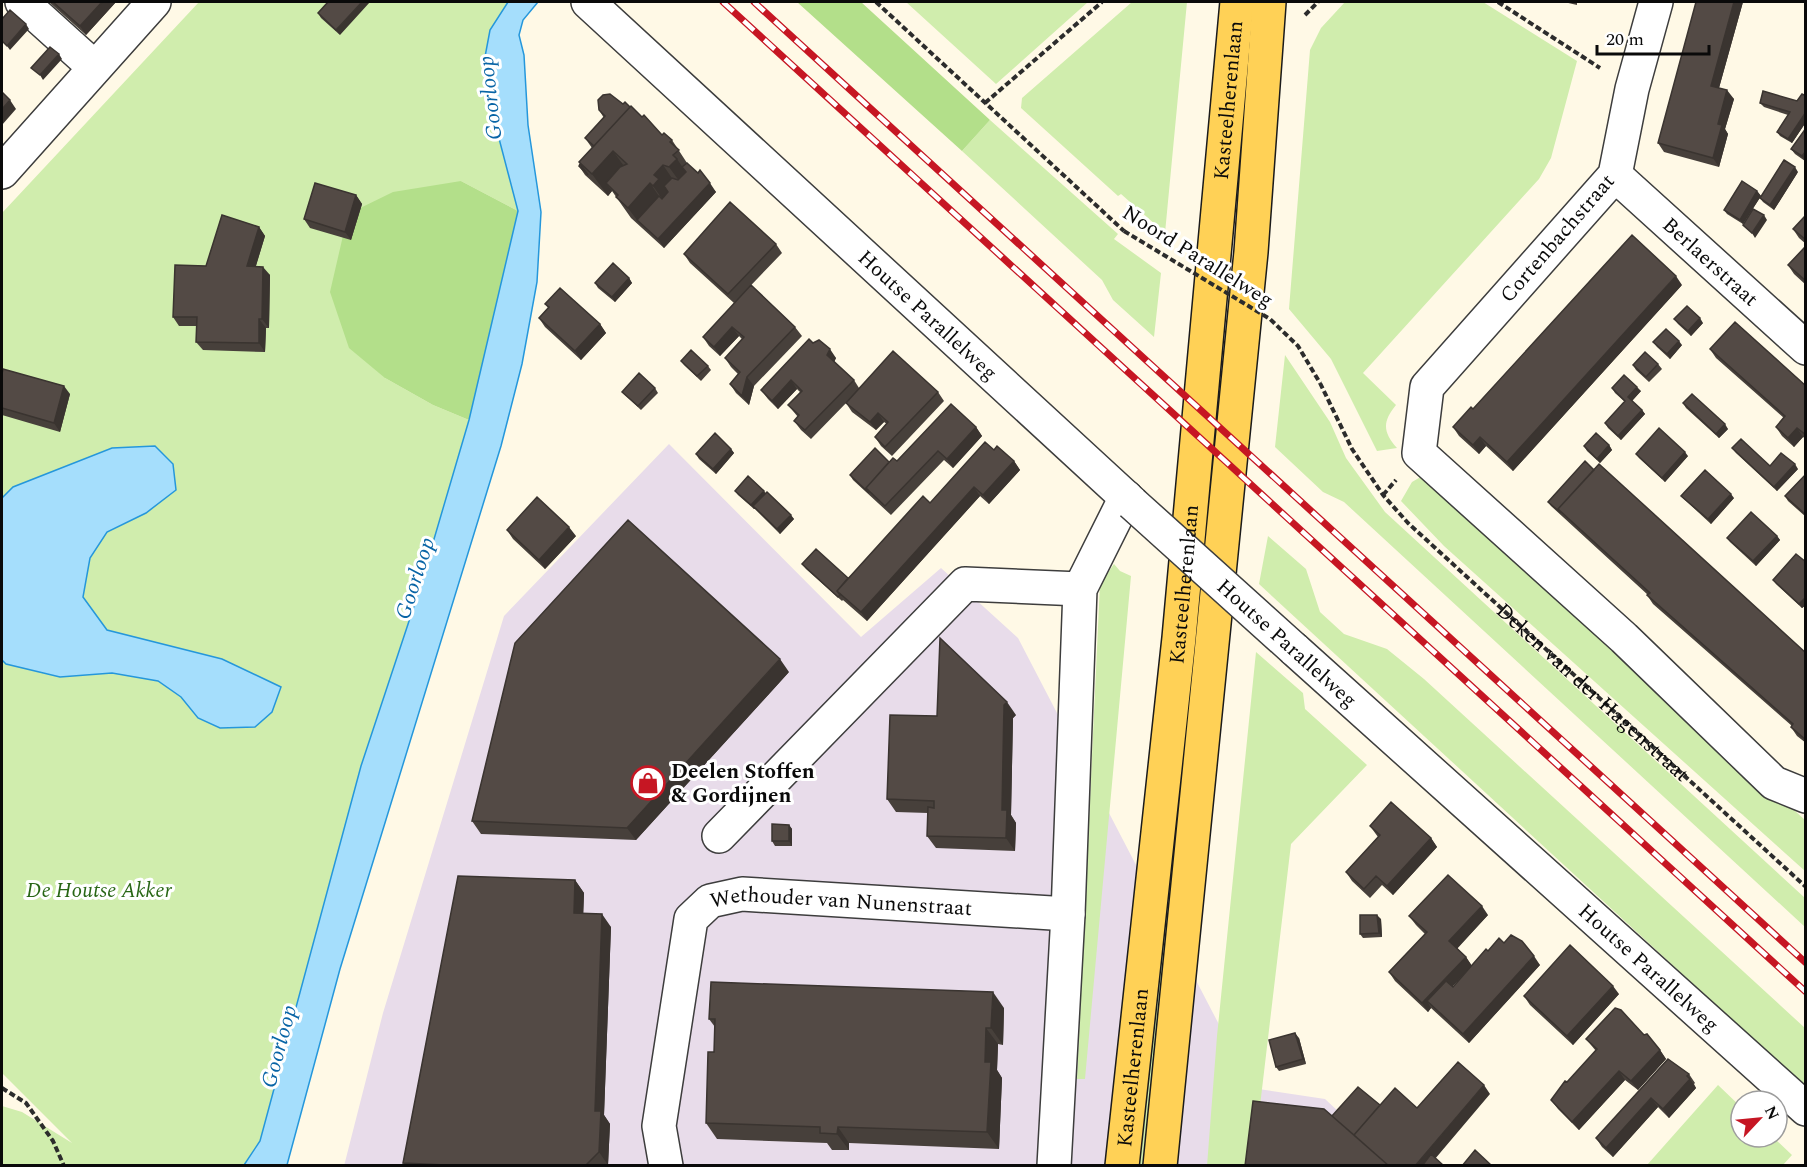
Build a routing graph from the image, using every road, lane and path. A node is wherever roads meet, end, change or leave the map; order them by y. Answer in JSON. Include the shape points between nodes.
{"nodes":[{"id":1,"x":22,"y":2,"type":"edge"},
{"id":2,"x":154,"y":2,"type":"edge"},
{"id":3,"x":588,"y":2,"type":"edge"},
{"id":4,"x":876,"y":2,"type":"edge"},
{"id":5,"x":1102,"y":2,"type":"edge"},
{"id":6,"x":1238,"y":2,"type":"edge"},
{"id":7,"x":1269,"y":2,"type":"edge"},
{"id":8,"x":1498,"y":2,"type":"edge"},
{"id":9,"x":1656,"y":2,"type":"edge"},
{"id":10,"x":94,"y":67,"type":"junction"},
{"id":11,"x":1632,"y":89,"type":"junction"},
{"id":12,"x":985,"y":103,"type":"junction"},
{"id":13,"x":2,"y":172,"type":"edge"},
{"id":14,"x":1615,"y":175,"type":"junction"},
{"id":15,"x":1806,"y":348,"type":"edge"},
{"id":16,"x":1383,"y":495,"type":"joint"},
{"id":17,"x":1129,"y":500,"type":"junction"},
{"id":18,"x":1080,"y":589,"type":"junction"},
{"id":19,"x":1806,"y":795,"type":"edge"},
{"id":20,"x":719,"y":836,"type":"dead end"},
{"id":21,"x":1806,"y":887,"type":"edge"},
{"id":22,"x":1068,"y":914,"type":"junction"},
{"id":23,"x":2,"y":1088,"type":"edge"},
{"id":24,"x":1806,"y":1108,"type":"edge"},
{"id":25,"x":64,"y":1166,"type":"edge"},
{"id":26,"x":666,"y":1166,"type":"edge"},
{"id":27,"x":1054,"y":1166,"type":"edge"},
{"id":28,"x":1122,"y":1166,"type":"edge"},
{"id":29,"x":1160,"y":1166,"type":"edge"}],
"edges":[{"from":1,"to":10,"type":"street"},
{"from":2,"to":10,"type":"street"},
{"from":3,"to":17,"type":"street","name":"Houtse Parallelweg"},
{"from":4,"to":12,"type":"path","name":"Noord Parallelweg"},
{"from":5,"to":12,"type":"path"},
{"from":6,"to":28,"type":"main road","name":"Kasteelherenlaan","via":[[1179,638]]},
{"from":7,"to":29,"type":"main road","name":"Kasteelherenlaan","via":[[1251,252]]},
{"from":8,"to":11,"type":"path"},
{"from":9,"to":11,"type":"street","name":"Cortenbachstraat"},
{"from":10,"to":13,"type":"street"},
{"from":11,"to":14,"type":"street","name":"Cortenbachstraat"},
{"from":12,"to":16,"type":"path","name":"Noord Parallelweg","bridge":true,"via":[[1124,231],[1270,319],[1298,346],[1352,449]]},
{"from":14,"to":15,"type":"street","name":"Berlaerstraat"},
{"from":14,"to":19,"type":"street","name":"Cortenbachstraat","via":[[1427,387],[1419,453],[1624,638],[1774,783]]},
{"from":16,"to":21,"type":"path","name":"Deken van der Hagenstraat","via":[[1427,542]]},
{"from":17,"to":18,"type":"street"},
{"from":17,"to":24,"type":"street","name":"Houtse Parallelweg","bridge":true},
{"from":18,"to":20,"type":"street","via":[[965,584]]},
{"from":18,"to":22,"type":"street"},
{"from":22,"to":26,"type":"street","name":"Wethouder van Nunenstraat","via":[[742,894],[710,901],[691,919],[659,1126]]},
{"from":22,"to":27,"type":"street"},
{"from":23,"to":25,"type":"path","via":[[26,1103],[53,1141]]}]}
